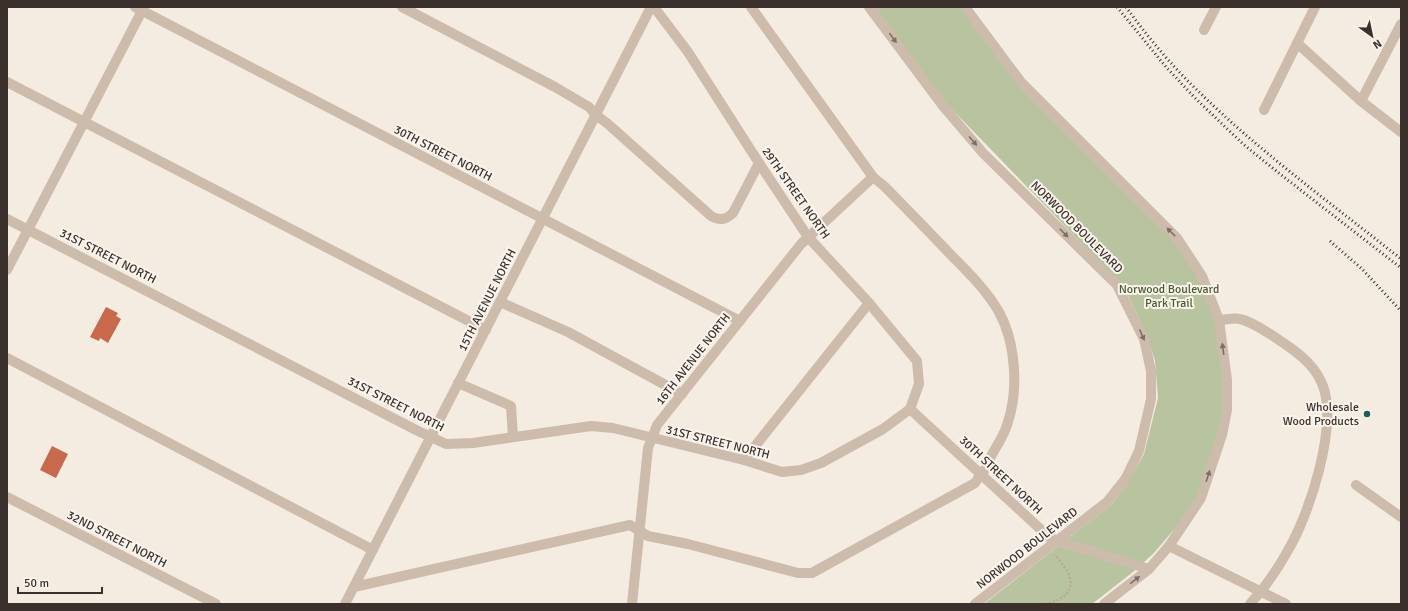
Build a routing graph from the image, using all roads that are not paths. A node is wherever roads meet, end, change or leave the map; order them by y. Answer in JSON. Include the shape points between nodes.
{"nodes":[{"id":1,"x":402,"y":7,"type":"edge"},
{"id":2,"x":651,"y":7,"type":"edge"},
{"id":3,"x":654,"y":7,"type":"edge"},
{"id":4,"x":751,"y":7,"type":"edge"},
{"id":5,"x":869,"y":7,"type":"edge"},
{"id":6,"x":965,"y":7,"type":"edge"},
{"id":7,"x":1216,"y":7,"type":"edge"},
{"id":8,"x":1315,"y":7,"type":"edge"},
{"id":9,"x":140,"y":8,"type":"edge"},
{"id":10,"x":1401,"y":26,"type":"edge"},
{"id":11,"x":1204,"y":30,"type":"dead end"},
{"id":12,"x":1297,"y":43,"type":"junction"},
{"id":13,"x":7,"y":82,"type":"edge"},
{"id":14,"x":1361,"y":101,"type":"junction"},
{"id":15,"x":1264,"y":110,"type":"dead end"},
{"id":16,"x":596,"y":115,"type":"junction"},
{"id":17,"x":84,"y":122,"type":"junction"},
{"id":18,"x":1401,"y":132,"type":"edge"},
{"id":19,"x":759,"y":163,"type":"junction"},
{"id":20,"x":873,"y":177,"type":"junction"},
{"id":21,"x":7,"y":219,"type":"edge"},
{"id":22,"x":542,"y":219,"type":"junction"},
{"id":23,"x":28,"y":230,"type":"junction"},
{"id":24,"x":808,"y":237,"type":"junction"},
{"id":25,"x":7,"y":270,"type":"edge"},
{"id":26,"x":500,"y":302,"type":"junction"},
{"id":27,"x":869,"y":303,"type":"junction"},
{"id":28,"x":1219,"y":320,"type":"junction"},
{"id":29,"x":740,"y":321,"type":"junction"},
{"id":30,"x":486,"y":330,"type":"junction"},
{"id":31,"x":7,"y":358,"type":"edge"},
{"id":32,"x":458,"y":383,"type":"junction"},
{"id":33,"x":682,"y":394,"type":"junction"},
{"id":34,"x":910,"y":409,"type":"junction"},
{"id":35,"x":513,"y":437,"type":"junction"},
{"id":36,"x":430,"y":438,"type":"junction"},
{"id":37,"x":652,"y":438,"type":"junction"},
{"id":38,"x":744,"y":460,"type":"junction"},
{"id":39,"x":981,"y":473,"type":"junction"},
{"id":40,"x":1356,"y":485,"type":"dead end"},
{"id":41,"x":7,"y":497,"type":"edge"},
{"id":42,"x":1401,"y":516,"type":"edge"},
{"id":43,"x":640,"y":531,"type":"junction"},
{"id":44,"x":1057,"y":541,"type":"junction"},
{"id":45,"x":1170,"y":546,"type":"junction"},
{"id":46,"x":373,"y":550,"type":"junction"},
{"id":47,"x":1149,"y":569,"type":"junction"},
{"id":48,"x":354,"y":587,"type":"junction"},
{"id":49,"x":1262,"y":591,"type":"junction"},
{"id":50,"x":216,"y":604,"type":"edge"},
{"id":51,"x":345,"y":604,"type":"edge"},
{"id":52,"x":632,"y":604,"type":"edge"},
{"id":53,"x":975,"y":604,"type":"edge"},
{"id":54,"x":1104,"y":604,"type":"edge"},
{"id":55,"x":1250,"y":604,"type":"edge"},
{"id":56,"x":1286,"y":604,"type":"edge"}],
"edges":[{"from":1,"to":16,"type":"street","via":[[555,87],[589,107]]},
{"from":2,"to":16,"type":"street","name":"15TH AVENUE NORTH"},
{"from":3,"to":19,"type":"street","name":"29TH STREET NORTH","via":[[688,52]]},
{"from":4,"to":20,"type":"street"},
{"from":5,"to":44,"type":"street","name":"NORWOOD BOULEVARD","one_way":true,"via":[[943,106],[983,153],[1117,285],[1144,339],[1151,371],[1151,399],[1139,451],[1126,478],[1107,502]]},
{"from":28,"to":6,"type":"street","one_way":true,"via":[[1202,276],[1177,238],[1021,82]]},
{"from":7,"to":11,"type":"street"},
{"from":8,"to":12,"type":"street"},
{"from":9,"to":17,"type":"street"},
{"from":9,"to":22,"type":"street","name":"30TH STREET NORTH"},
{"from":10,"to":14,"type":"street"},
{"from":12,"to":14,"type":"street"},
{"from":12,"to":15,"type":"street"},
{"from":13,"to":17,"type":"street"},
{"from":14,"to":18,"type":"street"},
{"from":16,"to":19,"type":"street","via":[[716,219],[726,219],[733,213]]},
{"from":16,"to":22,"type":"street","name":"15TH AVENUE NORTH"},
{"from":17,"to":23,"type":"street"},
{"from":17,"to":30,"type":"street"},
{"from":19,"to":24,"type":"street","name":"29TH STREET NORTH"},
{"from":20,"to":24,"type":"street","name":"16TH AVENUE NORTH"},
{"from":20,"to":39,"type":"street","via":[[984,290],[1005,324],[1013,360],[1012,403],[1008,424],[1001,440]]},
{"from":21,"to":23,"type":"street","name":"31ST STREET NORTH"},
{"from":22,"to":26,"type":"street","name":"15TH AVENUE NORTH"},
{"from":22,"to":29,"type":"street","name":"30TH STREET NORTH"},
{"from":23,"to":25,"type":"street"},
{"from":23,"to":36,"type":"street","name":"31ST STREET NORTH"},
{"from":24,"to":27,"type":"street","name":"29TH STREET NORTH"},
{"from":24,"to":29,"type":"street","name":"16TH AVENUE NORTH"},
{"from":26,"to":30,"type":"street","name":"15TH AVENUE NORTH"},
{"from":26,"to":33,"type":"street","via":[[568,332]]},
{"from":27,"to":34,"type":"street","name":"29TH STREET NORTH","via":[[916,361],[919,384]]},
{"from":27,"to":38,"type":"street"},
{"from":45,"to":28,"type":"street","one_way":true,"via":[[1201,498],[1223,429],[1227,410],[1227,380]]},
{"from":28,"to":49,"type":"street","via":[[1239,318],[1261,329],[1304,358],[1314,369],[1323,386],[1327,408],[1321,463],[1301,527]]},
{"from":29,"to":33,"type":"street","name":"16TH AVENUE NORTH"},
{"from":30,"to":32,"type":"street","name":"15TH AVENUE NORTH"},
{"from":31,"to":46,"type":"street"},
{"from":32,"to":35,"type":"street","via":[[511,406]]},
{"from":32,"to":36,"type":"street","name":"15TH AVENUE NORTH"},
{"from":33,"to":37,"type":"street","name":"16TH AVENUE NORTH","via":[[657,425]]},
{"from":34,"to":38,"type":"street","name":"31ST STREET NORTH","via":[[883,429],[821,463],[801,470],[782,472]]},
{"from":34,"to":39,"type":"street","name":"30TH STREET NORTH"},
{"from":35,"to":36,"type":"street","name":"31ST STREET NORTH","via":[[446,444]]},
{"from":35,"to":37,"type":"street","name":"31ST STREET NORTH","via":[[591,426],[613,428]]},
{"from":36,"to":46,"type":"street","name":"15TH AVENUE NORTH"},
{"from":37,"to":38,"type":"street","name":"31ST STREET NORTH"},
{"from":37,"to":43,"type":"street","name":"16TH AVENUE NORTH","via":[[648,448]]},
{"from":39,"to":43,"type":"street","via":[[975,483],[812,573],[798,573],[648,536]]},
{"from":39,"to":44,"type":"street","name":"30TH STREET NORTH","via":[[1049,537]]},
{"from":40,"to":42,"type":"street"},
{"from":41,"to":50,"type":"street","name":"32ND STREET NORTH"},
{"from":43,"to":48,"type":"street","via":[[630,525]]},
{"from":43,"to":52,"type":"street","name":"16TH AVENUE NORTH"},
{"from":44,"to":47,"type":"street","name":"30TH STREET NORTH"},
{"from":44,"to":53,"type":"street","name":"NORWOOD BOULEVARD"},
{"from":45,"to":47,"type":"street"},
{"from":45,"to":49,"type":"street"},
{"from":46,"to":48,"type":"street","name":"15TH AVENUE NORTH"},
{"from":54,"to":47,"type":"street","one_way":true},
{"from":48,"to":51,"type":"street","name":"15TH AVENUE NORTH"},
{"from":49,"to":55,"type":"street"},
{"from":49,"to":56,"type":"street"}]}
